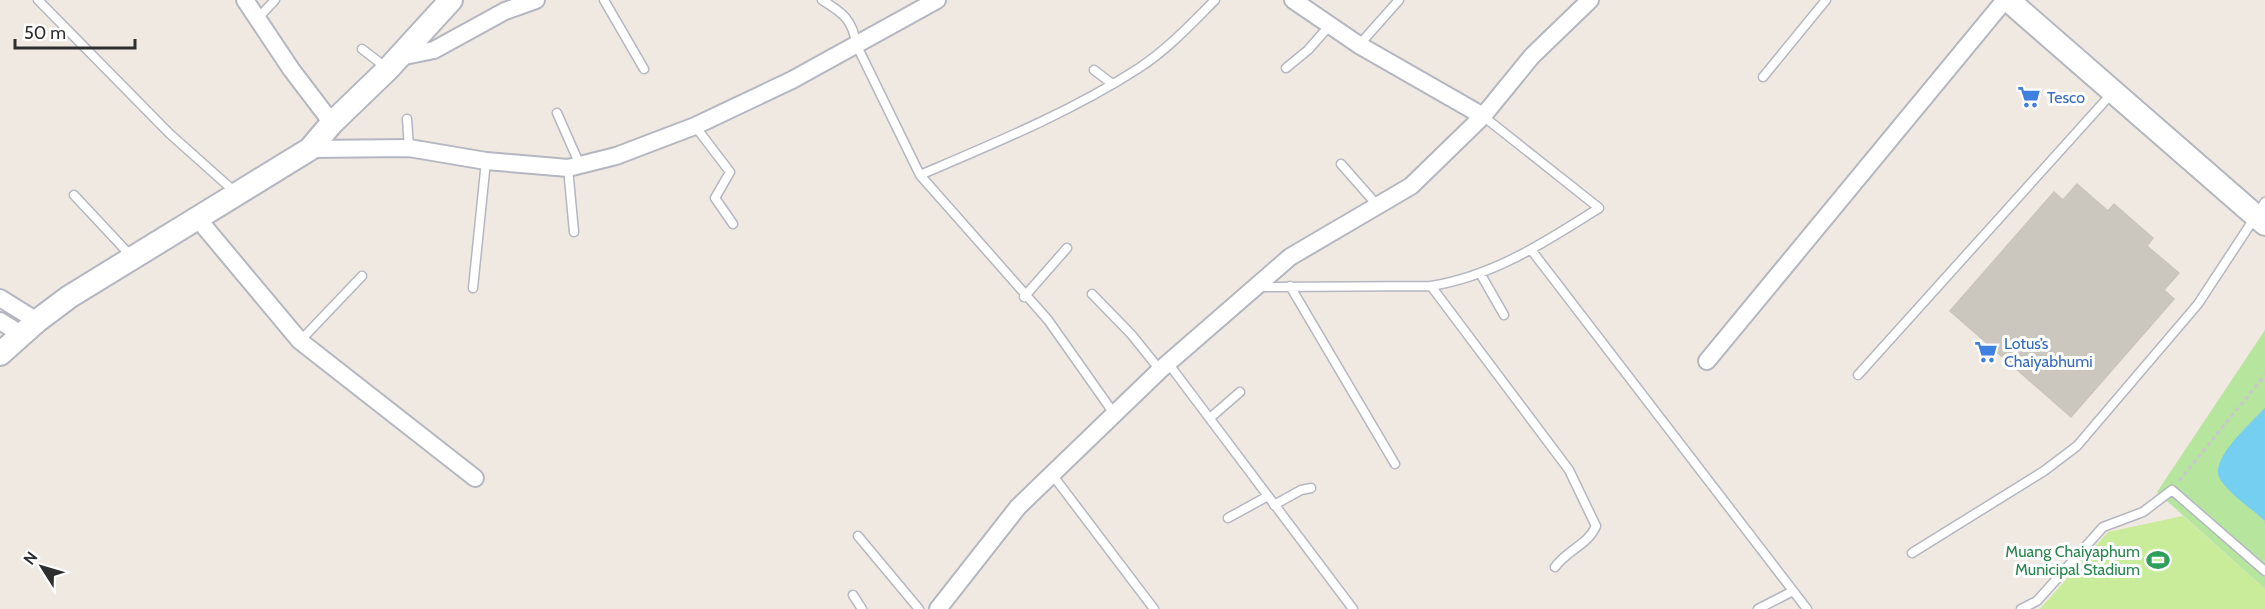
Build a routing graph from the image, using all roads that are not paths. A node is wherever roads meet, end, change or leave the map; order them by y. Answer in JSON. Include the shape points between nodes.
{"nodes":[{"id":1,"x":38,"y":0,"type":"edge"},
{"id":2,"x":245,"y":0,"type":"edge"},
{"id":3,"x":274,"y":0,"type":"edge"},
{"id":4,"x":451,"y":0,"type":"edge"},
{"id":5,"x":536,"y":0,"type":"edge"},
{"id":6,"x":604,"y":0,"type":"edge"},
{"id":7,"x":822,"y":0,"type":"edge"},
{"id":8,"x":937,"y":0,"type":"edge"},
{"id":9,"x":1215,"y":0,"type":"edge"},
{"id":10,"x":1293,"y":0,"type":"edge"},
{"id":11,"x":1399,"y":0,"type":"edge"},
{"id":12,"x":1590,"y":0,"type":"edge"},
{"id":13,"x":1826,"y":0,"type":"edge"},
{"id":14,"x":2007,"y":0,"type":"edge"},
{"id":15,"x":258,"y":18,"type":"junction"},
{"id":16,"x":1330,"y":25,"type":"junction"},
{"id":17,"x":856,"y":45,"type":"junction"},
{"id":18,"x":1359,"y":45,"type":"junction"},
{"id":19,"x":362,"y":49,"type":"dead end"},
{"id":20,"x":394,"y":63,"type":"junction"},
{"id":21,"x":1286,"y":68,"type":"dead end"},
{"id":22,"x":644,"y":69,"type":"dead end"},
{"id":23,"x":1094,"y":70,"type":"dead end"},
{"id":24,"x":1763,"y":77,"type":"dead end"},
{"id":25,"x":1111,"y":83,"type":"junction"},
{"id":26,"x":2114,"y":92,"type":"junction"},
{"id":27,"x":557,"y":113,"type":"dead end"},
{"id":28,"x":1484,"y":116,"type":"junction"},
{"id":29,"x":407,"y":119,"type":"dead end"},
{"id":30,"x":332,"y":123,"type":"junction"},
{"id":31,"x":695,"y":126,"type":"junction"},
{"id":32,"x":409,"y":148,"type":"junction"},
{"id":33,"x":310,"y":149,"type":"junction"},
{"id":34,"x":486,"y":161,"type":"junction"},
{"id":35,"x":1341,"y":164,"type":"dead end"},
{"id":36,"x":574,"y":166,"type":"junction"},
{"id":37,"x":920,"y":175,"type":"junction"},
{"id":38,"x":237,"y":194,"type":"junction"},
{"id":39,"x":74,"y":195,"type":"dead end"},
{"id":40,"x":1378,"y":206,"type":"junction"},
{"id":41,"x":2262,"y":214,"type":"edge"},
{"id":42,"x":198,"y":219,"type":"junction"},
{"id":43,"x":733,"y":224,"type":"dead end"},
{"id":44,"x":574,"y":232,"type":"dead end"},
{"id":45,"x":1067,"y":248,"type":"dead end"},
{"id":46,"x":1532,"y":251,"type":"junction"},
{"id":47,"x":132,"y":256,"type":"junction"},
{"id":48,"x":1480,"y":273,"type":"junction"},
{"id":49,"x":362,"y":276,"type":"dead end"},
{"id":50,"x":1290,"y":286,"type":"junction"},
{"id":51,"x":1431,"y":286,"type":"junction"},
{"id":52,"x":1253,"y":287,"type":"junction"},
{"id":53,"x":472,"y":288,"type":"dead end"},
{"id":54,"x":1092,"y":294,"type":"dead end"},
{"id":55,"x":1024,"y":297,"type":"junction"},
{"id":56,"x":0,"y":298,"type":"edge"},
{"id":57,"x":1504,"y":315,"type":"dead end"},
{"id":58,"x":0,"y":321,"type":"edge"},
{"id":59,"x":29,"y":327,"type":"junction"},
{"id":60,"x":300,"y":341,"type":"junction"},
{"id":61,"x":0,"y":354,"type":"edge"},
{"id":62,"x":1707,"y":361,"type":"dead end"},
{"id":63,"x":1164,"y":366,"type":"junction"},
{"id":64,"x":1857,"y":375,"type":"dead end"},
{"id":65,"x":1240,"y":392,"type":"dead end"},
{"id":66,"x":1115,"y":415,"type":"junction"},
{"id":67,"x":1210,"y":418,"type":"junction"},
{"id":68,"x":1395,"y":464,"type":"dead end"},
{"id":69,"x":1051,"y":473,"type":"junction"},
{"id":70,"x":475,"y":478,"type":"dead end"},
{"id":71,"x":1311,"y":488,"type":"dead end"},
{"id":72,"x":1268,"y":496,"type":"junction"},
{"id":73,"x":1274,"y":505,"type":"junction"},
{"id":74,"x":1228,"y":518,"type":"dead end"},
{"id":75,"x":858,"y":536,"type":"dead end"},
{"id":76,"x":1912,"y":553,"type":"dead end"},
{"id":77,"x":1555,"y":567,"type":"dead end"},
{"id":78,"x":2265,"y":570,"type":"edge"},
{"id":79,"x":1791,"y":592,"type":"junction"},
{"id":80,"x":853,"y":596,"type":"dead end"},
{"id":81,"x":862,"y":609,"type":"edge"},
{"id":82,"x":919,"y":609,"type":"edge"},
{"id":83,"x":938,"y":609,"type":"edge"},
{"id":84,"x":1154,"y":609,"type":"edge"},
{"id":85,"x":1353,"y":609,"type":"edge"},
{"id":86,"x":1758,"y":609,"type":"edge"},
{"id":87,"x":1807,"y":609,"type":"edge"},
{"id":88,"x":2021,"y":609,"type":"edge"}],
"edges":[{"from":1,"to":38,"type":"lane","via":[[170,134]]},
{"from":2,"to":15,"type":"street"},
{"from":3,"to":15,"type":"lane"},
{"from":4,"to":20,"type":"street"},
{"from":5,"to":20,"type":"street","via":[[505,11],[434,50]]},
{"from":6,"to":22,"type":"lane"},
{"from":7,"to":17,"type":"lane","via":[[843,12],[854,27]]},
{"from":8,"to":17,"type":"street"},
{"from":9,"to":25,"type":"lane","via":[[1149,60]]},
{"from":10,"to":16,"type":"street"},
{"from":11,"to":18,"type":"lane"},
{"from":12,"to":28,"type":"street","via":[[1532,56]]},
{"from":13,"to":24,"type":"lane"},
{"from":14,"to":26,"type":"street"},
{"from":14,"to":62,"type":"street"},
{"from":15,"to":30,"type":"street"},
{"from":16,"to":18,"type":"street"},
{"from":16,"to":21,"type":"lane"},
{"from":17,"to":31,"type":"street"},
{"from":17,"to":37,"type":"lane"},
{"from":18,"to":28,"type":"street"},
{"from":19,"to":20,"type":"lane"},
{"from":20,"to":30,"type":"street"},
{"from":23,"to":25,"type":"lane"},
{"from":25,"to":37,"type":"lane","via":[[1031,128]]},
{"from":26,"to":41,"type":"street"},
{"from":26,"to":64,"type":"lane"},
{"from":27,"to":36,"type":"lane"},
{"from":28,"to":40,"type":"street","via":[[1411,186]]},
{"from":28,"to":46,"type":"lane","via":[[1599,208]]},
{"from":29,"to":32,"type":"lane"},
{"from":30,"to":33,"type":"street"},
{"from":31,"to":36,"type":"street","via":[[616,156]]},
{"from":31,"to":43,"type":"lane","via":[[730,172],[715,198]]},
{"from":32,"to":33,"type":"street"},
{"from":32,"to":34,"type":"street"},
{"from":33,"to":38,"type":"street"},
{"from":34,"to":36,"type":"street"},
{"from":34,"to":53,"type":"lane"},
{"from":35,"to":40,"type":"lane"},
{"from":36,"to":44,"type":"lane"},
{"from":37,"to":55,"type":"lane"},
{"from":38,"to":42,"type":"street"},
{"from":39,"to":47,"type":"lane"},
{"from":40,"to":52,"type":"street","via":[[1290,257]]},
{"from":41,"to":76,"type":"lane","via":[[2198,304],[2077,446],[2044,471]]},
{"from":42,"to":47,"type":"street"},
{"from":42,"to":60,"type":"street"},
{"from":45,"to":55,"type":"lane"},
{"from":46,"to":48,"type":"lane"},
{"from":46,"to":79,"type":"lane"},
{"from":47,"to":59,"type":"street"},
{"from":48,"to":51,"type":"lane"},
{"from":48,"to":57,"type":"lane"},
{"from":49,"to":60,"type":"lane"},
{"from":50,"to":51,"type":"lane"},
{"from":50,"to":52,"type":"lane"},
{"from":50,"to":68,"type":"lane"},
{"from":51,"to":77,"type":"lane","via":[[1569,470],[1596,526],[1591,537],[1564,555]]},
{"from":52,"to":63,"type":"street"},
{"from":54,"to":63,"type":"lane"},
{"from":55,"to":66,"type":"lane","via":[[1048,321]]},
{"from":56,"to":59,"type":"street"},
{"from":58,"to":59,"type":"street"},
{"from":59,"to":61,"type":"street"},
{"from":60,"to":70,"type":"street"},
{"from":63,"to":66,"type":"street"},
{"from":63,"to":67,"type":"lane"},
{"from":65,"to":67,"type":"lane"},
{"from":66,"to":69,"type":"street"},
{"from":67,"to":72,"type":"lane"},
{"from":69,"to":83,"type":"street","via":[[995,535]]},
{"from":69,"to":84,"type":"lane"},
{"from":71,"to":73,"type":"lane"},
{"from":72,"to":73,"type":"lane"},
{"from":72,"to":74,"type":"lane"},
{"from":73,"to":85,"type":"lane"},
{"from":75,"to":82,"type":"lane"},
{"from":78,"to":88,"type":"lane","via":[[2172,490],[2143,512],[2103,527],[2037,601]]},
{"from":79,"to":86,"type":"lane"},
{"from":79,"to":87,"type":"lane"},
{"from":80,"to":81,"type":"lane"}]}
